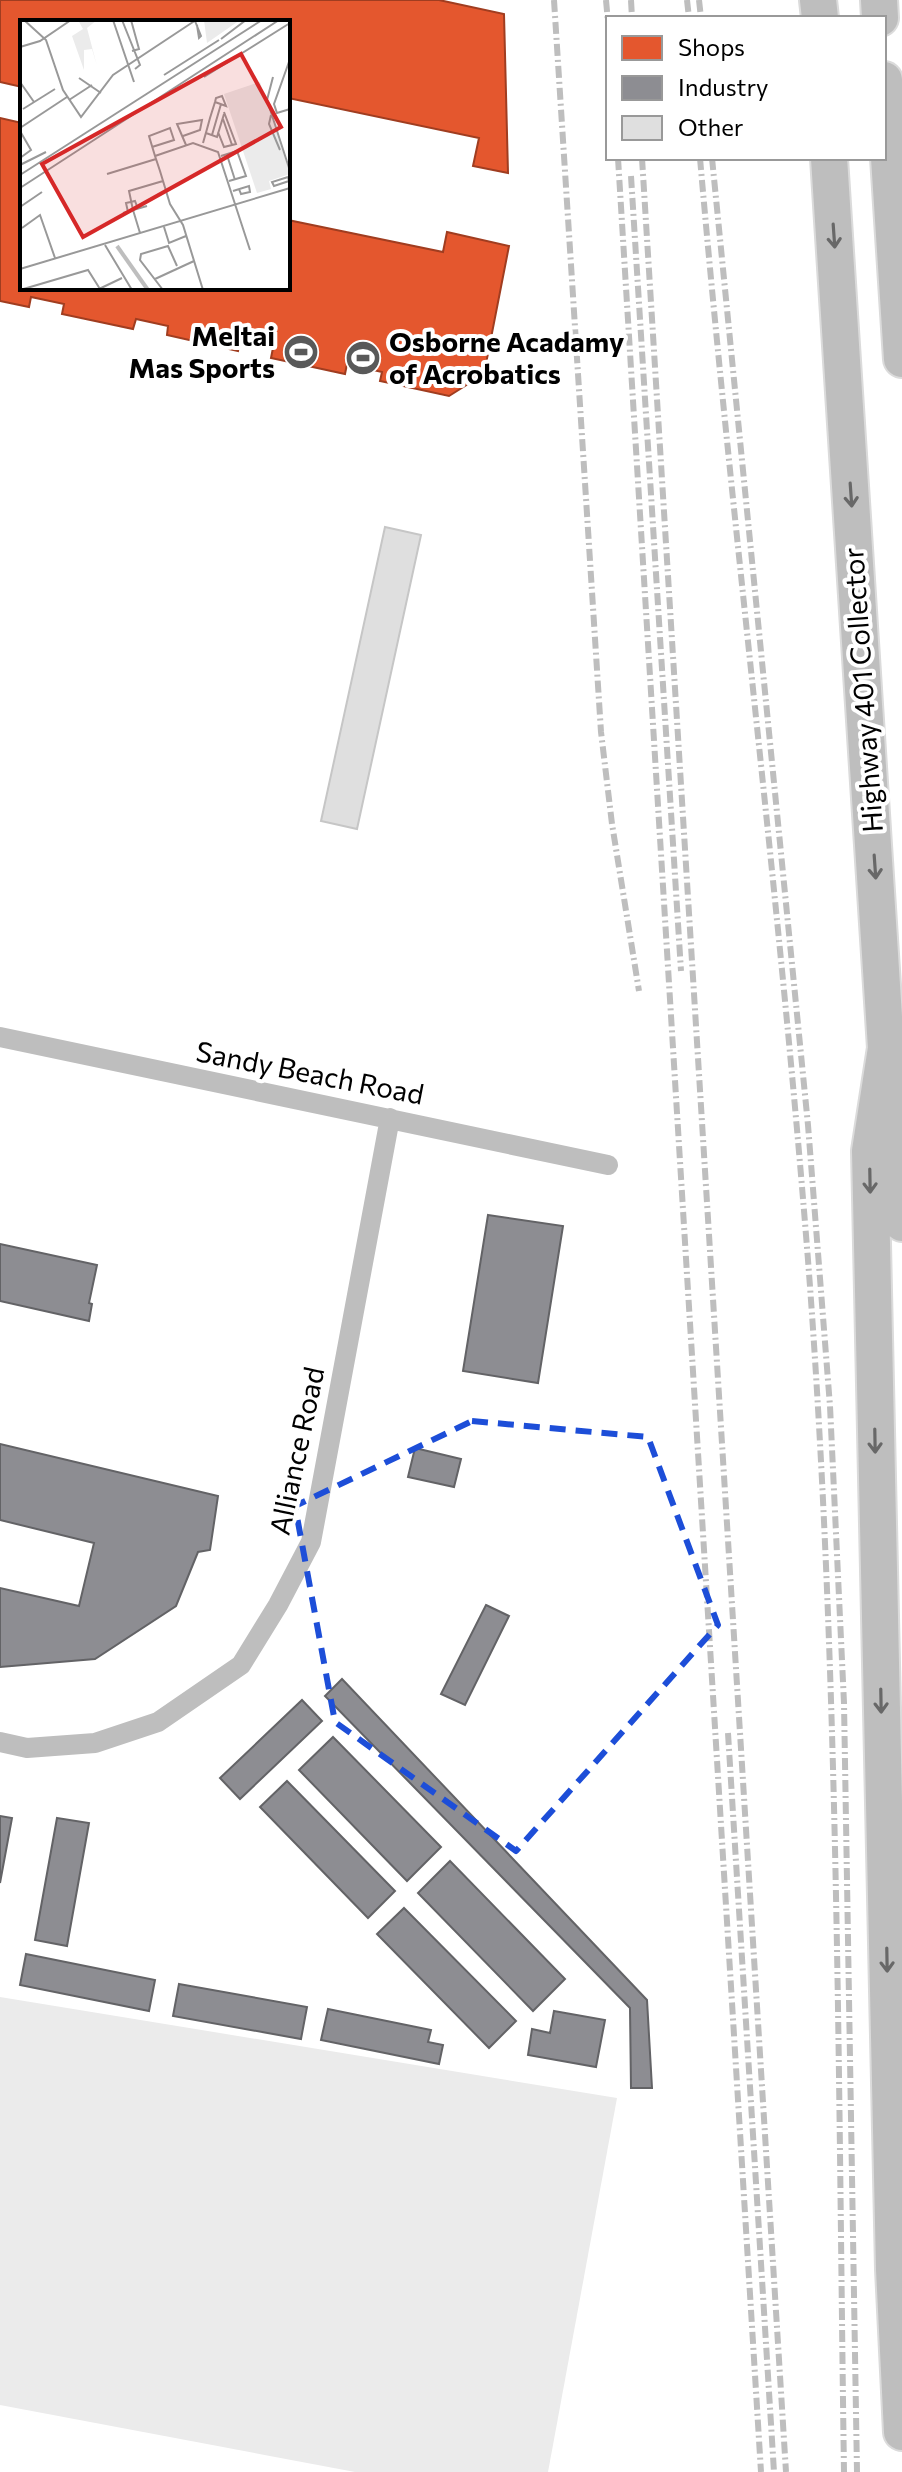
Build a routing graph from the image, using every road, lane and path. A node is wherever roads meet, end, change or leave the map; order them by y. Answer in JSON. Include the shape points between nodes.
{"nodes":[{"id":1,"x":886,"y":111,"type":"edge"},
{"id":2,"x":829,"y":160,"type":"edge"},
{"id":3,"x":902,"y":359,"type":"edge"},
{"id":4,"x":0,"y":1037,"type":"edge"},
{"id":5,"x":886,"y":1048,"type":"junction"},
{"id":6,"x":390,"y":1118,"type":"junction"},
{"id":7,"x":608,"y":1165,"type":"dead end"},
{"id":8,"x":902,"y":1223,"type":"edge"},
{"id":9,"x":0,"y":1742,"type":"edge"},
{"id":10,"x":902,"y":2432,"type":"edge"}],
"edges":[{"from":1,"to":3,"type":"highway"},
{"from":2,"to":5,"type":"highway","name":"Highway 401 Collector","one_way":true},
{"from":4,"to":6,"type":"street","name":"Sandy Beach Road"},
{"from":5,"to":8,"type":"highway","name":"Highway 401 Collector"},
{"from":5,"to":10,"type":"highway","one_way":true,"via":[[870,1151]]},
{"from":6,"to":7,"type":"street","name":"Sandy Beach Road"},
{"from":6,"to":9,"type":"street","name":"Alliance Road","via":[[311,1542],[248,1654],[241,1665],[158,1722],[95,1743],[27,1748]]}]}
